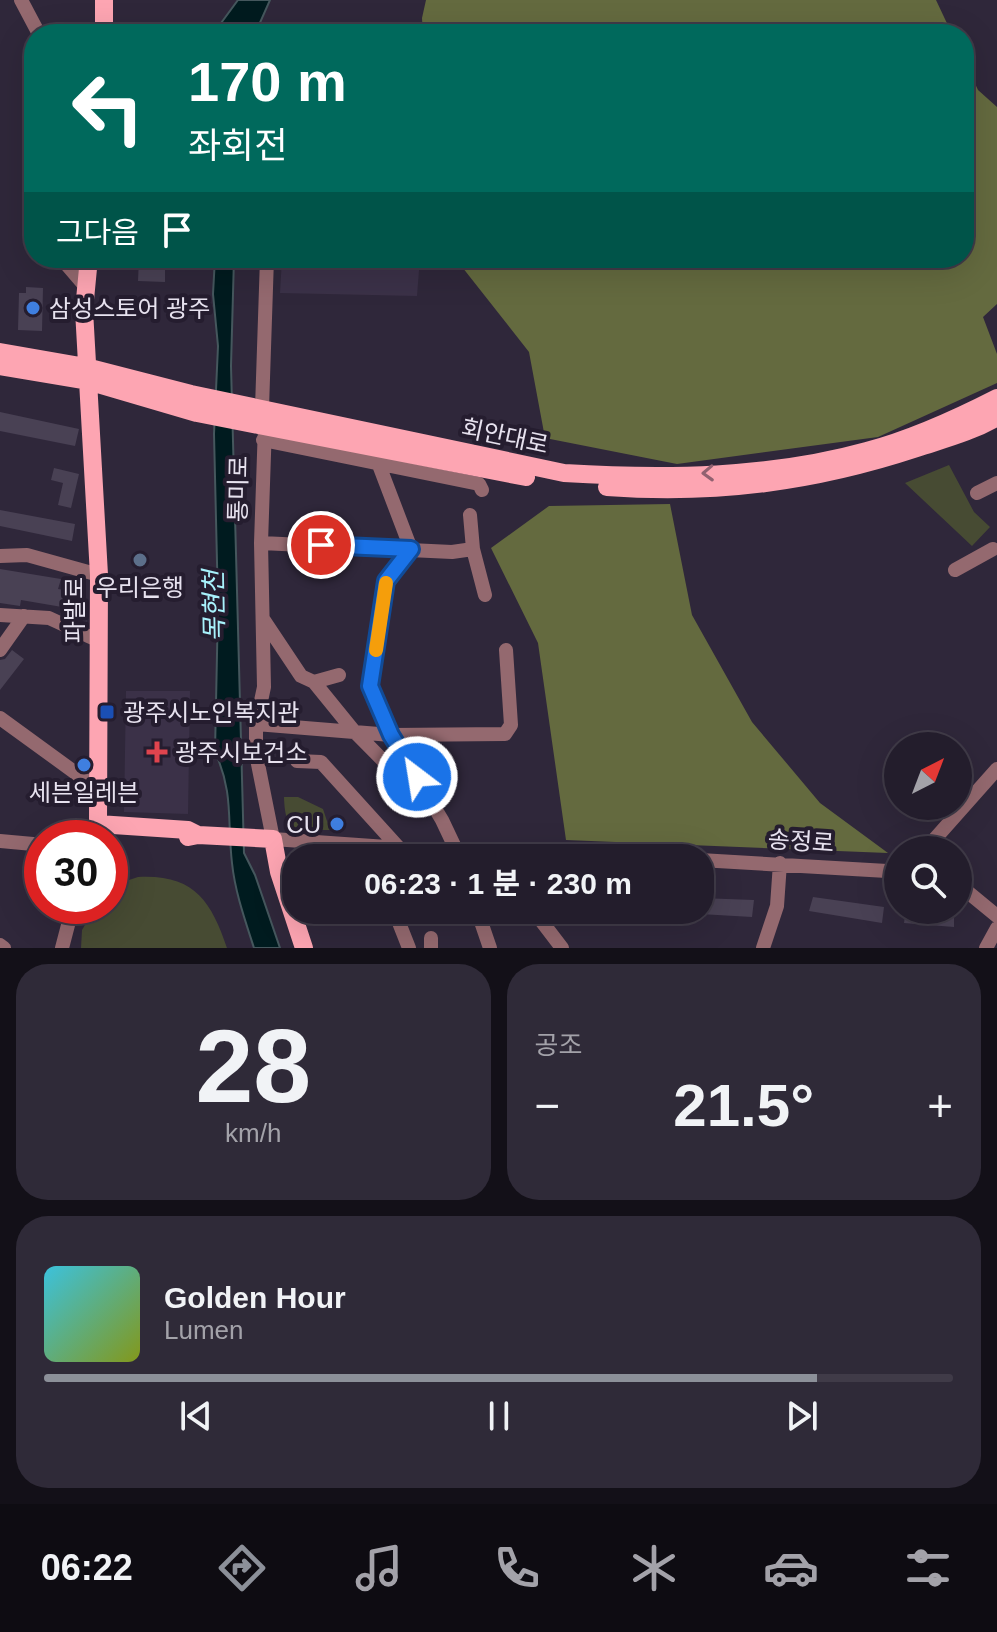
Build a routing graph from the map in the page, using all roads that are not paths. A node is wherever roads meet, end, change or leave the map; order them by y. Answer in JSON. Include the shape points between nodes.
{"nodes":[{"id":1,"x":21,"y":0,"type":"edge"},
{"id":2,"x":105,"y":1,"type":"edge"},
{"id":3,"x":34,"y":24,"type":"edge"},
{"id":4,"x":104,"y":24,"type":"edge"},
{"id":5,"x":70,"y":268,"type":"edge"},
{"id":6,"x":88,"y":268,"type":"edge"},
{"id":7,"x":266,"y":268,"type":"edge"},
{"id":8,"x":85,"y":286,"type":"junction"},
{"id":9,"x":0,"y":352,"type":"edge"},
{"id":10,"x":0,"y":366,"type":"edge"},
{"id":11,"x":87,"y":374,"type":"junction"},
{"id":12,"x":997,"y":398,"type":"edge"},
{"id":13,"x":997,"y":417,"type":"edge"},
{"id":14,"x":257,"y":420,"type":"junction"},
{"id":15,"x":379,"y":465,"type":"junction"},
{"id":16,"x":997,"y":483,"type":"edge"},
{"id":17,"x":482,"y":490,"type":"dead end"},
{"id":18,"x":977,"y":493,"type":"dead end"},
{"id":19,"x":470,"y":515,"type":"dead end"},
{"id":20,"x":261,"y":543,"type":"junction"},
{"id":21,"x":991,"y":547,"type":"edge"},
{"id":22,"x":411,"y":549,"type":"junction"},
{"id":23,"x":473,"y":549,"type":"junction"},
{"id":24,"x":0,"y":556,"type":"edge"},
{"id":25,"x":955,"y":570,"type":"dead end"},
{"id":26,"x":99,"y":575,"type":"junction"},
{"id":27,"x":485,"y":595,"type":"dead end"},
{"id":28,"x":0,"y":615,"type":"edge"},
{"id":29,"x":24,"y":616,"type":"junction"},
{"id":30,"x":263,"y":619,"type":"junction"},
{"id":31,"x":99,"y":641,"type":"junction"},
{"id":32,"x":0,"y":650,"type":"edge"},
{"id":33,"x":506,"y":650,"type":"dead end"},
{"id":34,"x":339,"y":675,"type":"dead end"},
{"id":35,"x":314,"y":682,"type":"junction"},
{"id":36,"x":0,"y":718,"type":"edge"},
{"id":37,"x":256,"y":724,"type":"junction"},
{"id":38,"x":353,"y":730,"type":"junction"},
{"id":39,"x":391,"y":735,"type":"junction"},
{"id":40,"x":297,"y":761,"type":"dead end"},
{"id":41,"x":997,"y":769,"type":"edge"},
{"id":42,"x":99,"y":790,"type":"junction"},
{"id":43,"x":98,"y":820,"type":"edge"},
{"id":44,"x":442,"y":820,"type":"junction"},
{"id":45,"x":128,"y":830,"type":"edge"},
{"id":46,"x":937,"y":836,"type":"edge"},
{"id":47,"x":268,"y":838,"type":"junction"},
{"id":48,"x":0,"y":841,"type":"edge"},
{"id":49,"x":24,"y":843,"type":"edge"},
{"id":50,"x":311,"y":844,"type":"edge"},
{"id":51,"x":395,"y":844,"type":"edge"},
{"id":52,"x":454,"y":844,"type":"edge"},
{"id":53,"x":714,"y":861,"type":"edge"},
{"id":54,"x":780,"y":863,"type":"junction"},
{"id":55,"x":282,"y":869,"type":"edge"},
{"id":56,"x":884,"y":871,"type":"edge"},
{"id":57,"x":972,"y":895,"type":"edge"},
{"id":58,"x":997,"y":916,"type":"edge"},
{"id":59,"x":67,"y":924,"type":"edge"},
{"id":60,"x":305,"y":924,"type":"edge"},
{"id":61,"x":400,"y":924,"type":"edge"},
{"id":62,"x":482,"y":924,"type":"edge"},
{"id":63,"x":544,"y":924,"type":"edge"},
{"id":64,"x":997,"y":928,"type":"edge"},
{"id":65,"x":59,"y":946,"type":"edge"},
{"id":66,"x":304,"y":948,"type":"edge"},
{"id":67,"x":313,"y":948,"type":"edge"},
{"id":68,"x":409,"y":948,"type":"edge"},
{"id":69,"x":490,"y":948,"type":"edge"},
{"id":70,"x":562,"y":948,"type":"edge"},
{"id":71,"x":763,"y":948,"type":"edge"},
{"id":72,"x":986,"y":948,"type":"edge"}],
"edges":[{"from":1,"to":3,"type":"street"},
{"from":2,"to":4,"type":"main road"},
{"from":5,"to":8,"type":"street"},
{"from":6,"to":8,"type":"main road","name":"파발로"},
{"from":7,"to":14,"type":"street","name":"통미로"},
{"from":8,"to":11,"type":"main road","name":"파발로"},
{"from":9,"to":11,"type":"main road","name":"회안대로"},
{"from":10,"to":11,"type":"main road","name":"회안대로"},
{"from":11,"to":14,"type":"main road","name":"회안대로"},
{"from":11,"to":26,"type":"main road","name":"파발로"},
{"from":12,"to":14,"type":"main road","name":"회안대로","one_way":true,"via":[[952,421],[867,451],[773,470],[622,476],[564,473]]},
{"from":13,"to":14,"type":"main road","name":"회안대로","via":[[877,462],[815,477],[722,489],[567,485]]},
{"from":14,"to":15,"type":"street"},
{"from":14,"to":20,"type":"street","name":"통미로"},
{"from":15,"to":17,"type":"street","via":[[463,479]]},
{"from":15,"to":22,"type":"street"},
{"from":16,"to":18,"type":"street"},
{"from":19,"to":23,"type":"street"},
{"from":20,"to":22,"type":"street"},
{"from":20,"to":30,"type":"street","name":"통미로"},
{"from":21,"to":25,"type":"street"},
{"from":22,"to":23,"type":"street"},
{"from":22,"to":39,"type":"street","via":[[386,581],[370,686]]},
{"from":23,"to":27,"type":"street"},
{"from":24,"to":26,"type":"street","via":[[27,555]]},
{"from":26,"to":31,"type":"main road","name":"파발로"},
{"from":28,"to":29,"type":"street"},
{"from":29,"to":31,"type":"street","via":[[49,618]]},
{"from":29,"to":32,"type":"street"},
{"from":30,"to":35,"type":"street","via":[[301,676]]},
{"from":30,"to":37,"type":"street","name":"통미로","via":[[264,687]]},
{"from":31,"to":42,"type":"main road","name":"파발로"},
{"from":33,"to":39,"type":"street","via":[[511,725],[505,734]]},
{"from":34,"to":35,"type":"street"},
{"from":35,"to":38,"type":"street"},
{"from":36,"to":42,"type":"street"},
{"from":37,"to":38,"type":"street"},
{"from":37,"to":47,"type":"street","name":"통미로"},
{"from":38,"to":39,"type":"street"},
{"from":38,"to":44,"type":"street"},
{"from":39,"to":44,"type":"street"},
{"from":40,"to":51,"type":"street","via":[[321,762]]},
{"from":41,"to":46,"type":"street"},
{"from":42,"to":43,"type":"main road","name":"파발로"},
{"from":44,"to":52,"type":"street"},
{"from":45,"to":47,"type":"main road"},
{"from":47,"to":50,"type":"street"},
{"from":47,"to":55,"type":"main road","name":"통미로"},
{"from":47,"to":66,"type":"main road","name":"통미로"},
{"from":48,"to":49,"type":"street"},
{"from":53,"to":54,"type":"street","name":"송정로"},
{"from":54,"to":56,"type":"street","name":"송정로"},
{"from":54,"to":71,"type":"street","via":[[777,906]]},
{"from":57,"to":58,"type":"street"},
{"from":59,"to":65,"type":"street"},
{"from":60,"to":67,"type":"main road"},
{"from":61,"to":68,"type":"street"},
{"from":62,"to":69,"type":"street"},
{"from":63,"to":70,"type":"street"},
{"from":64,"to":72,"type":"street"}]}
